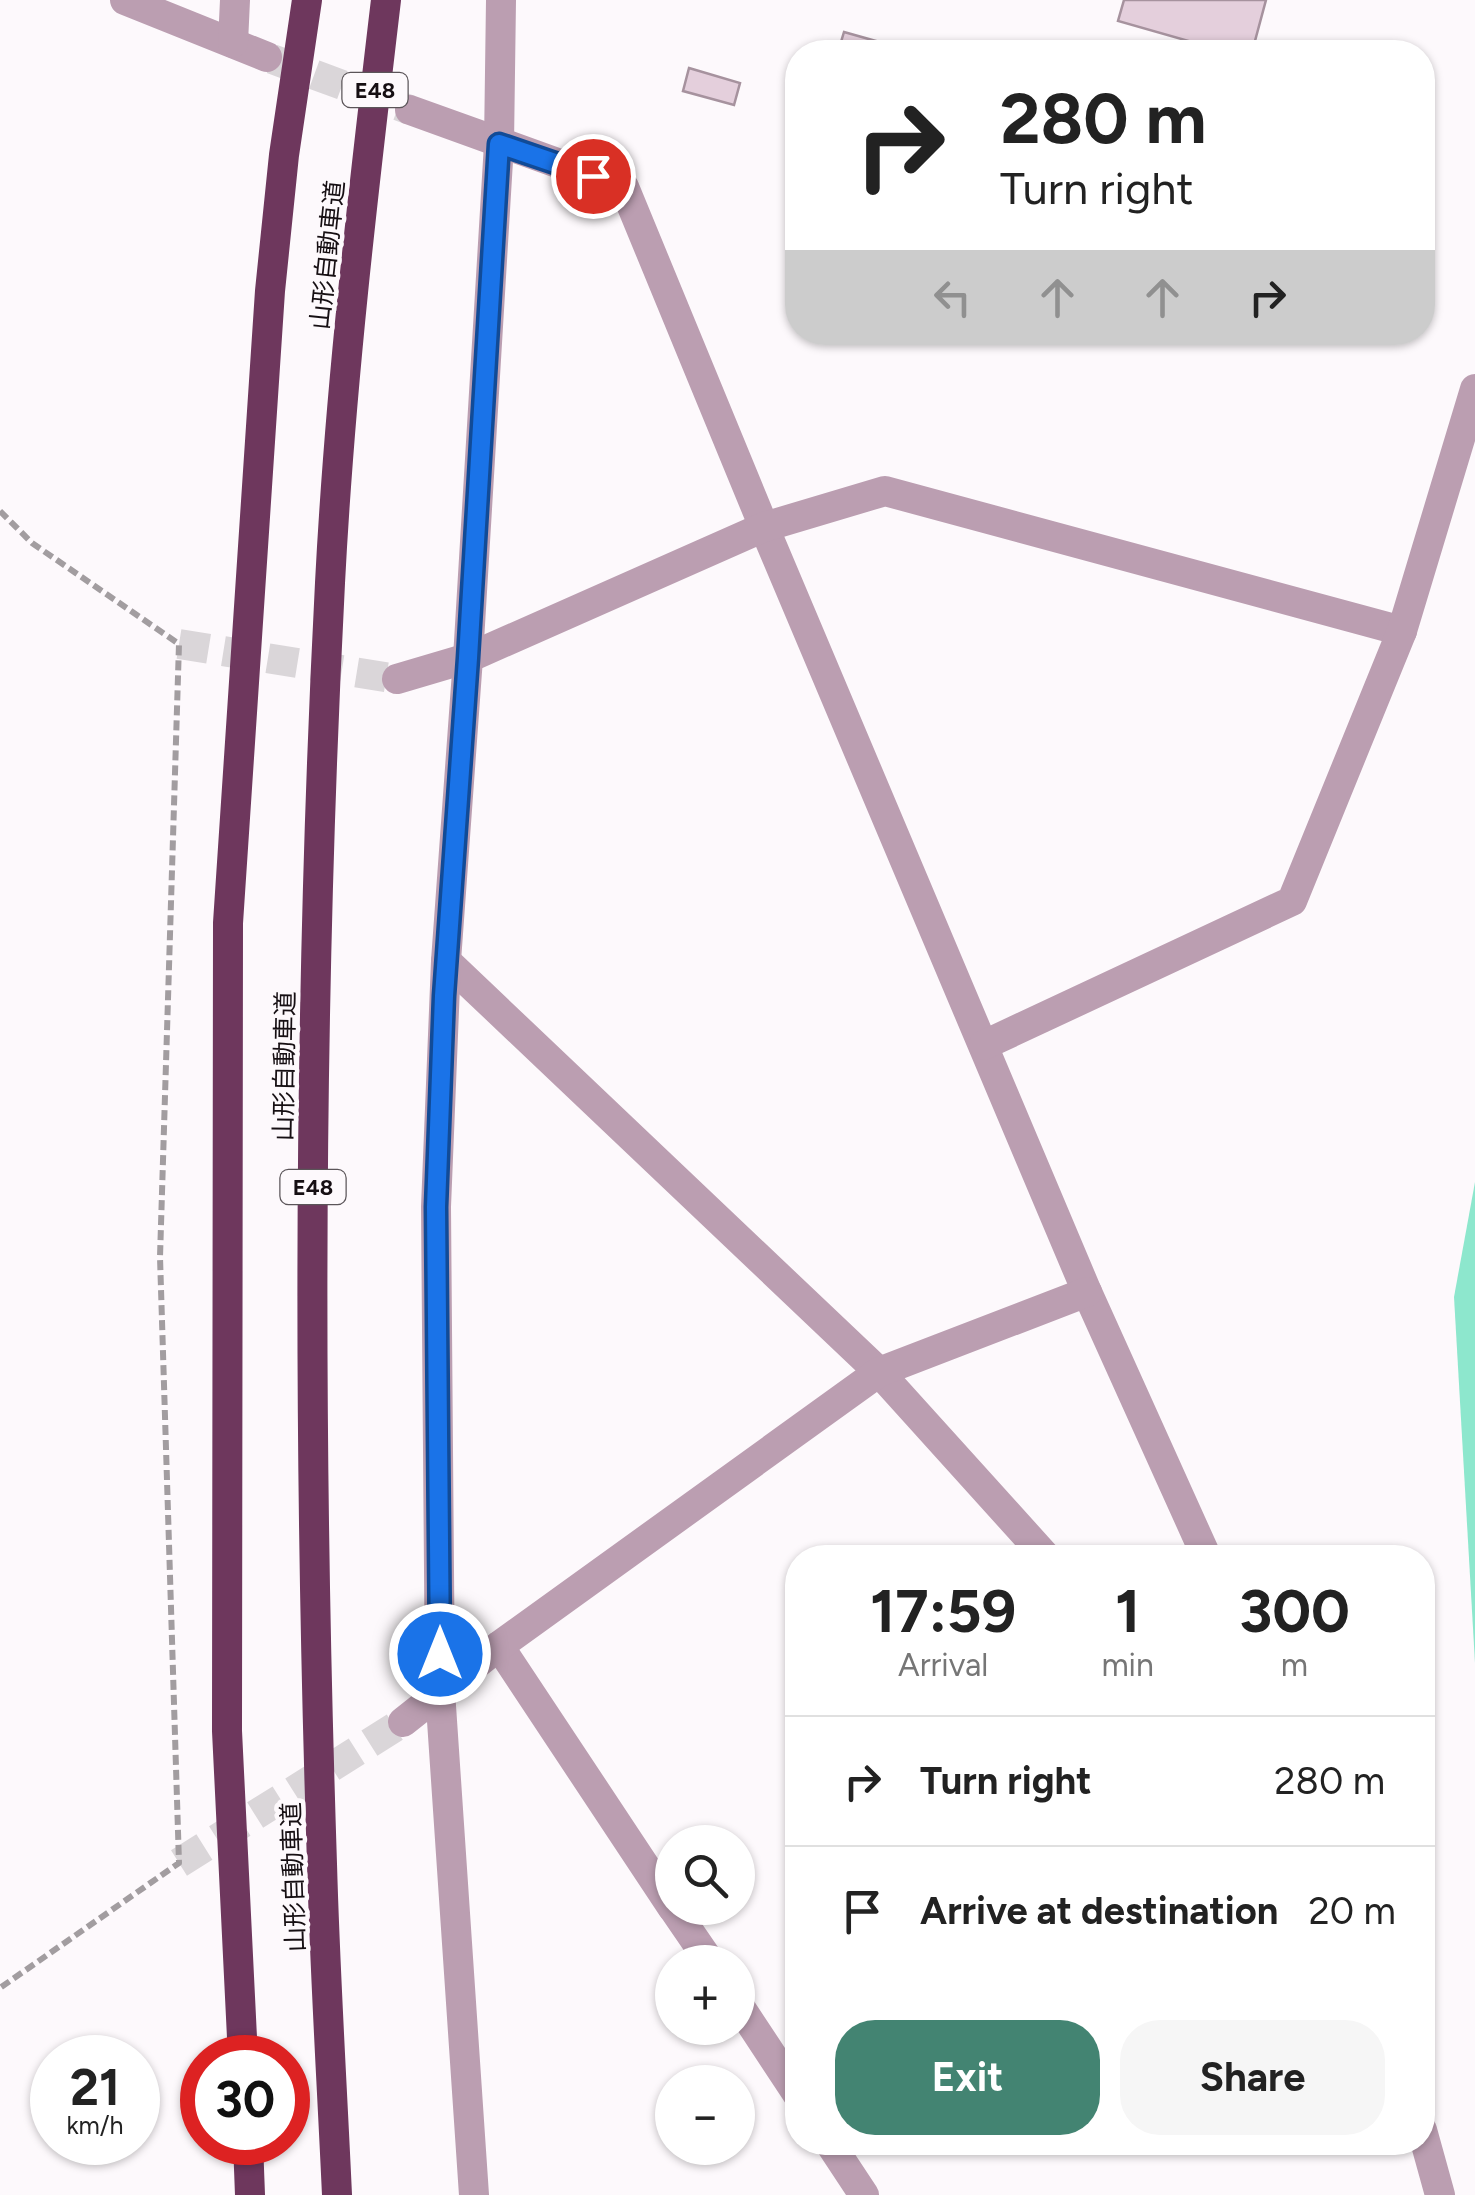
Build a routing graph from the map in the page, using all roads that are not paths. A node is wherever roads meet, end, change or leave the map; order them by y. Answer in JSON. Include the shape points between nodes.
{"nodes":[{"id":1,"x":125,"y":0,"type":"edge"},
{"id":2,"x":234,"y":0,"type":"edge"},
{"id":3,"x":307,"y":0,"type":"edge"},
{"id":4,"x":386,"y":0,"type":"edge"},
{"id":5,"x":502,"y":0,"type":"edge"},
{"id":6,"x":234,"y":42,"type":"junction"},
{"id":7,"x":267,"y":57,"type":"tunnel mouth"},
{"id":8,"x":410,"y":110,"type":"tunnel mouth"},
{"id":9,"x":499,"y":144,"type":"junction"},
{"id":10,"x":1475,"y":390,"type":"edge"},
{"id":11,"x":764,"y":528,"type":"junction"},
{"id":12,"x":1402,"y":631,"type":"junction"},
{"id":13,"x":468,"y":658,"type":"junction"},
{"id":14,"x":396,"y":679,"type":"tunnel mouth"},
{"id":15,"x":446,"y":961,"type":"junction"},
{"id":16,"x":984,"y":1045,"type":"junction"},
{"id":17,"x":1087,"y":1292,"type":"junction"},
{"id":18,"x":878,"y":1372,"type":"junction"},
{"id":19,"x":1035,"y":1545,"type":"edge"},
{"id":20,"x":1201,"y":1545,"type":"edge"},
{"id":21,"x":499,"y":1646,"type":"junction"},
{"id":22,"x":440,"y":1691,"type":"junction"},
{"id":23,"x":403,"y":1722,"type":"tunnel mouth"},
{"id":24,"x":655,"y":1880,"type":"edge"},
{"id":25,"x":755,"y":2030,"type":"edge"},
{"id":26,"x":243,"y":2035,"type":"edge"},
{"id":27,"x":785,"y":2075,"type":"edge"},
{"id":28,"x":838,"y":2155,"type":"edge"},
{"id":29,"x":1429,"y":2155,"type":"edge"},
{"id":30,"x":249,"y":2165,"type":"edge"},
{"id":31,"x":250,"y":2195,"type":"edge"},
{"id":32,"x":338,"y":2195,"type":"edge"},
{"id":33,"x":474,"y":2195,"type":"edge"},
{"id":34,"x":864,"y":2195,"type":"edge"},
{"id":35,"x":1440,"y":2195,"type":"edge"}],
"edges":[{"from":1,"to":6,"type":"street"},
{"from":2,"to":6,"type":"street"},
{"from":3,"to":26,"type":"highway","name":"山形自動車道","via":[[270,291],[228,922],[227,1732]]},
{"from":4,"to":32,"type":"highway","name":"山形自動車道","number":"E48","via":[[355,257],[332,560],[314,997],[312,1423]]},
{"from":5,"to":9,"type":"street"},
{"from":6,"to":7,"type":"street"},
{"from":8,"to":9,"type":"street"},
{"from":9,"to":11,"type":"street","via":[[624,187]]},
{"from":9,"to":13,"type":"street"},
{"from":10,"to":12,"type":"street"},
{"from":11,"to":12,"type":"street","via":[[885,491]]},
{"from":11,"to":13,"type":"street"},
{"from":11,"to":16,"type":"street"},
{"from":12,"to":16,"type":"street","via":[[1292,900]]},
{"from":13,"to":14,"type":"street"},
{"from":13,"to":15,"type":"street"},
{"from":15,"to":18,"type":"street"},
{"from":15,"to":22,"type":"street","via":[[436,1207]]},
{"from":16,"to":17,"type":"street"},
{"from":17,"to":18,"type":"street"},
{"from":17,"to":20,"type":"street"},
{"from":18,"to":19,"type":"street"},
{"from":18,"to":21,"type":"street"},
{"from":21,"to":22,"type":"street"},
{"from":21,"to":24,"type":"street"},
{"from":22,"to":23,"type":"street"},
{"from":22,"to":33,"type":"street"},
{"from":25,"to":27,"type":"street"},
{"from":28,"to":34,"type":"street"},
{"from":29,"to":35,"type":"street"},
{"from":30,"to":31,"type":"highway"}]}
